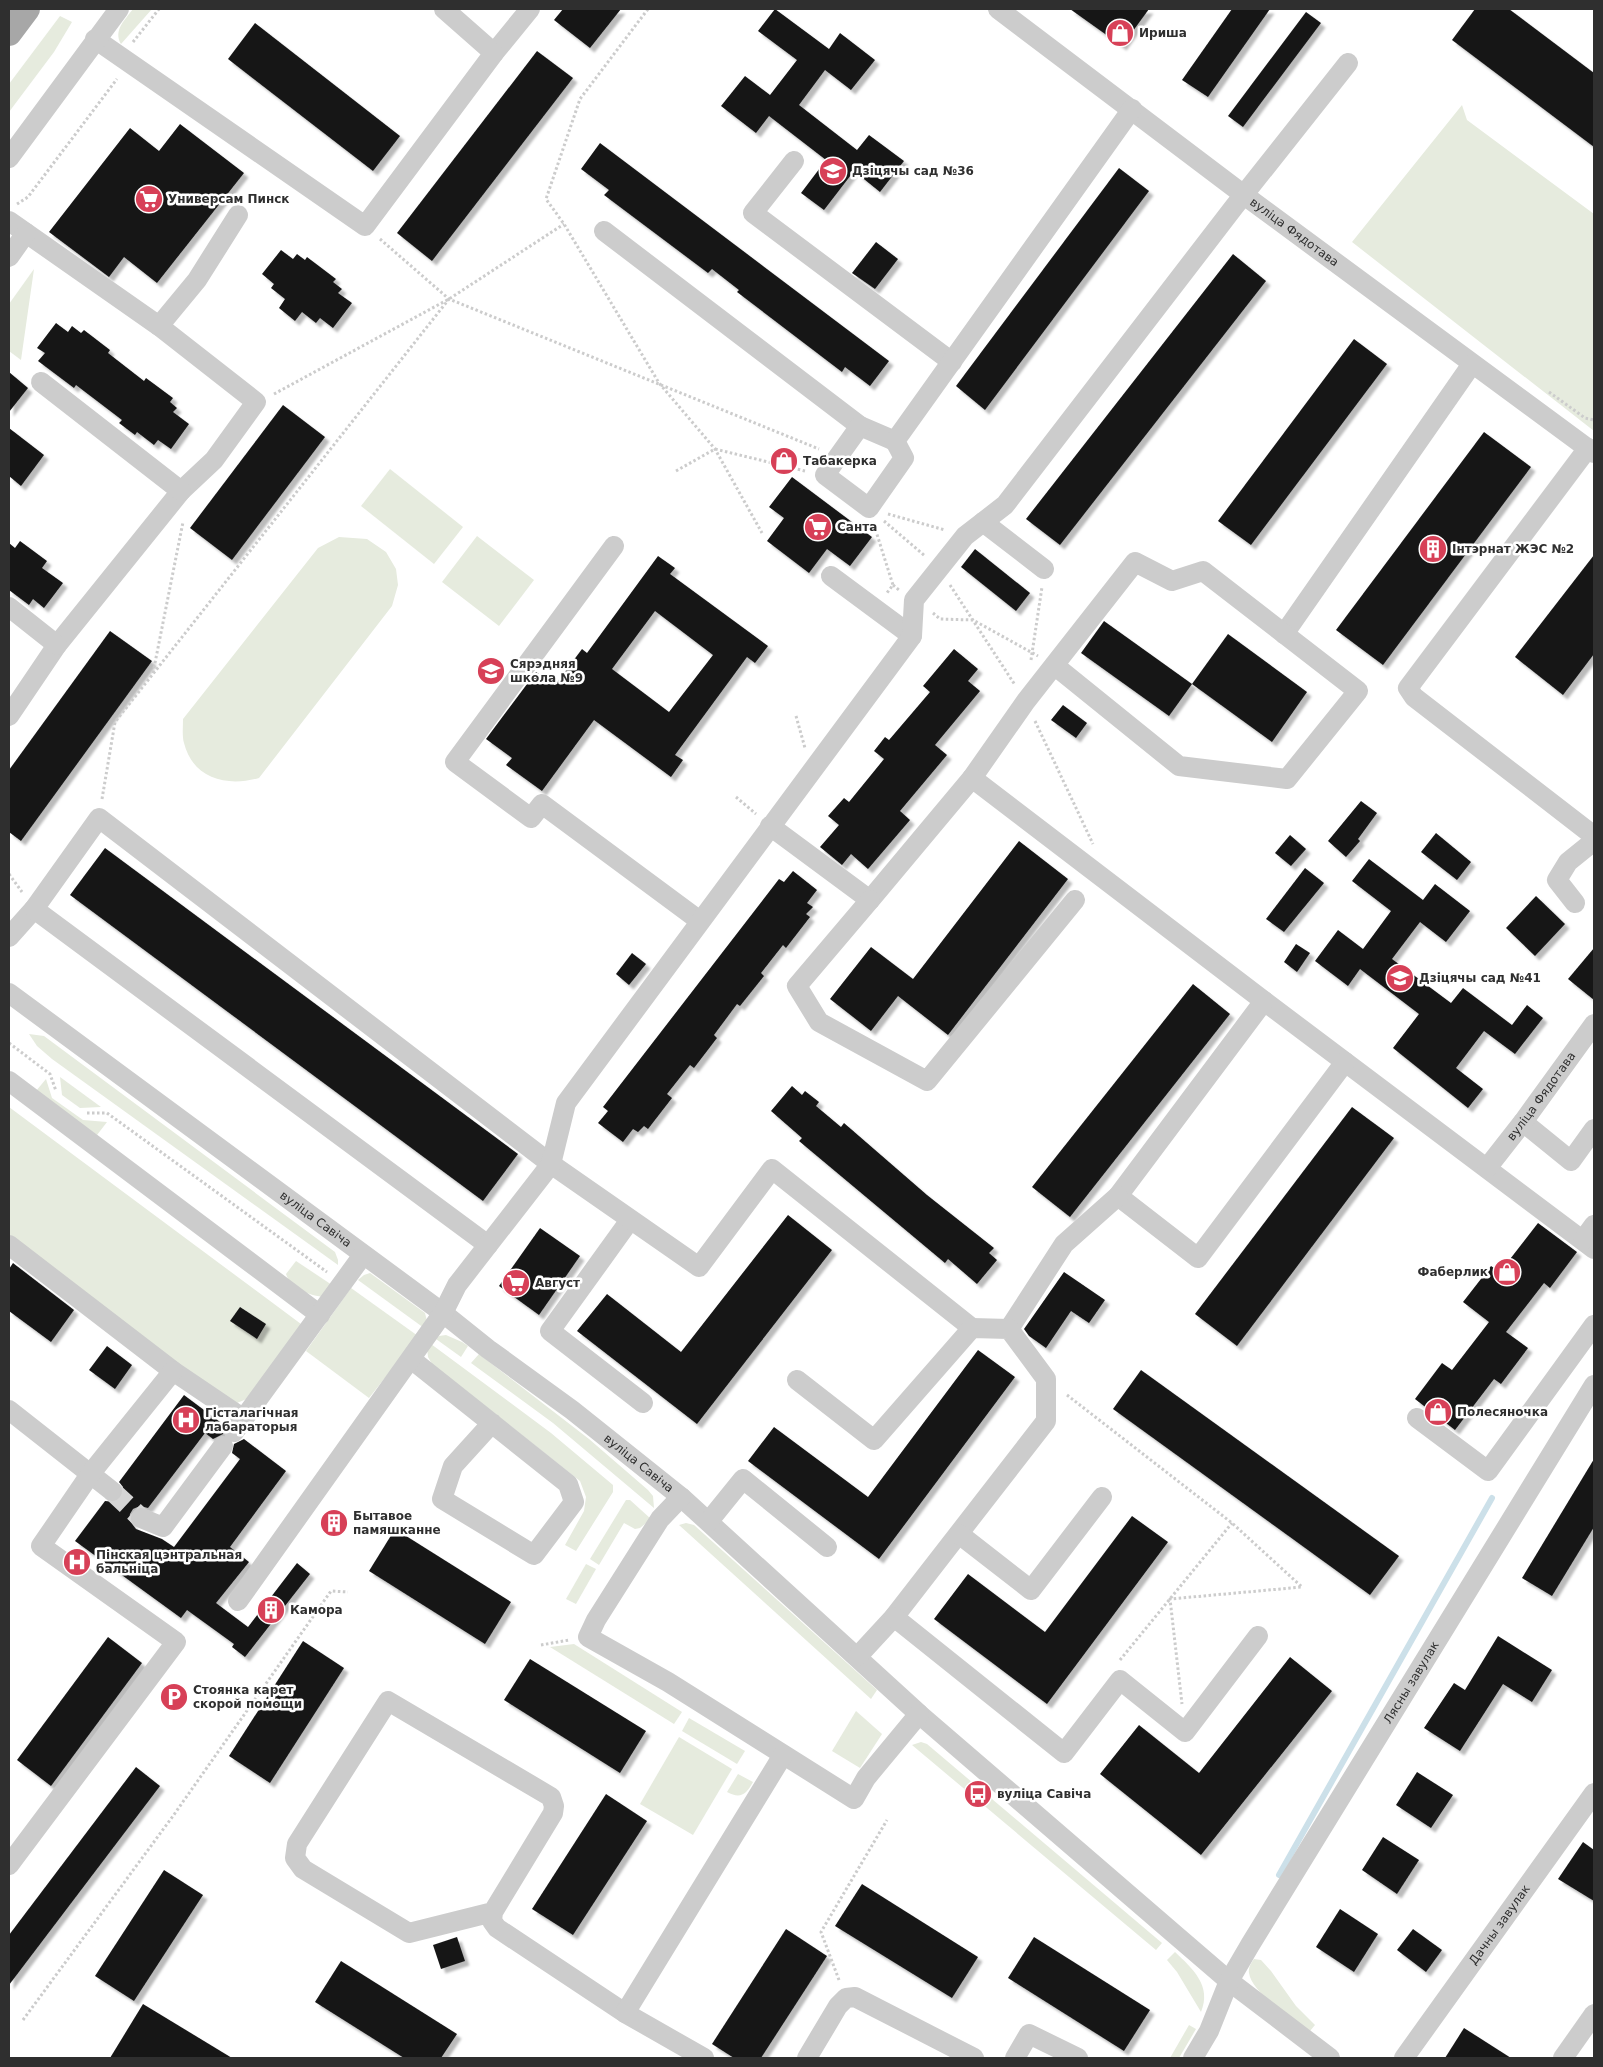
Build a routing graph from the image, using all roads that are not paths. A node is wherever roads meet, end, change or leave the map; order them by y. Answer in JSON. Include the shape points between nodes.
{"nodes":[{"id":1,"x":27,"y":9,"type":"edge"},
{"id":2,"x":119,"y":9,"type":"edge"},
{"id":3,"x":444,"y":9,"type":"edge"},
{"id":4,"x":530,"y":9,"type":"edge"},
{"id":5,"x":998,"y":9,"type":"edge"},
{"id":6,"x":9,"y":33,"type":"edge"},
{"id":7,"x":95,"y":39,"type":"junction"},
{"id":8,"x":494,"y":53,"type":"junction"},
{"id":9,"x":1348,"y":63,"type":"dead end"},
{"id":10,"x":1132,"y":109,"type":"junction"},
{"id":11,"x":9,"y":158,"type":"edge"},
{"id":12,"x":794,"y":161,"type":"dead end"},
{"id":13,"x":1244,"y":195,"type":"junction"},
{"id":14,"x":12,"y":213,"type":"edge"},
{"id":15,"x":238,"y":215,"type":"dead end"},
{"id":16,"x":604,"y":231,"type":"dead end"},
{"id":17,"x":26,"y":233,"type":"junction"},
{"id":18,"x":9,"y":257,"type":"edge"},
{"id":19,"x":159,"y":326,"type":"junction"},
{"id":20,"x":952,"y":362,"type":"junction"},
{"id":21,"x":1472,"y":364,"type":"junction"},
{"id":22,"x":41,"y":382,"type":"dead end"},
{"id":23,"x":860,"y":426,"type":"junction"},
{"id":24,"x":895,"y":441,"type":"junction"},
{"id":25,"x":1591,"y":450,"type":"edge"},
{"id":26,"x":181,"y":491,"type":"junction"},
{"id":27,"x":983,"y":522,"type":"junction"},
{"id":28,"x":614,"y":546,"type":"dead end"},
{"id":29,"x":1044,"y":569,"type":"road end"},
{"id":30,"x":831,"y":576,"type":"dead end"},
{"id":31,"x":9,"y":607,"type":"edge"},
{"id":32,"x":1284,"y":634,"type":"junction"},
{"id":33,"x":912,"y":636,"type":"junction"},
{"id":34,"x":57,"y":645,"type":"junction"},
{"id":35,"x":1054,"y":665,"type":"junction"},
{"id":36,"x":9,"y":716,"type":"edge"},
{"id":37,"x":972,"y":778,"type":"junction"},
{"id":38,"x":770,"y":826,"type":"junction"},
{"id":39,"x":1594,"y":836,"type":"edge"},
{"id":40,"x":1594,"y":841,"type":"edge"},
{"id":41,"x":870,"y":900,"type":"junction"},
{"id":42,"x":1075,"y":900,"type":"dead end"},
{"id":43,"x":1575,"y":903,"type":"dead end"},
{"id":44,"x":34,"y":908,"type":"junction"},
{"id":45,"x":700,"y":921,"type":"junction"},
{"id":46,"x":9,"y":937,"type":"edge"},
{"id":47,"x":9,"y":993,"type":"edge"},
{"id":48,"x":1264,"y":1001,"type":"junction"},
{"id":49,"x":1594,"y":1024,"type":"edge"},
{"id":50,"x":1345,"y":1062,"type":"junction"},
{"id":51,"x":9,"y":1081,"type":"edge"},
{"id":52,"x":1523,"y":1122,"type":"junction"},
{"id":53,"x":1594,"y":1129,"type":"edge"},
{"id":54,"x":551,"y":1164,"type":"junction"},
{"id":55,"x":1487,"y":1168,"type":"junction"},
{"id":56,"x":1118,"y":1196,"type":"junction"},
{"id":57,"x":630,"y":1220,"type":"junction"},
{"id":58,"x":1591,"y":1238,"type":"edge"},
{"id":59,"x":9,"y":1245,"type":"edge"},
{"id":60,"x":488,"y":1245,"type":"junction"},
{"id":61,"x":363,"y":1255,"type":"junction"},
{"id":62,"x":443,"y":1313,"type":"junction"},
{"id":63,"x":320,"y":1315,"type":"junction"},
{"id":64,"x":1594,"y":1325,"type":"edge"},
{"id":65,"x":972,"y":1328,"type":"junction"},
{"id":66,"x":1009,"y":1329,"type":"junction"},
{"id":67,"x":410,"y":1359,"type":"junction"},
{"id":68,"x":173,"y":1372,"type":"junction"},
{"id":69,"x":797,"y":1380,"type":"dead end"},
{"id":70,"x":1594,"y":1385,"type":"edge"},
{"id":71,"x":643,"y":1403,"type":"dead end"},
{"id":72,"x":9,"y":1410,"type":"edge"},
{"id":73,"x":1417,"y":1418,"type":"dead end"},
{"id":74,"x":492,"y":1423,"type":"junction"},
{"id":75,"x":234,"y":1432,"type":"junction"},
{"id":76,"x":91,"y":1473,"type":"junction"},
{"id":77,"x":112,"y":1492,"type":"tunnel mouth"},
{"id":78,"x":681,"y":1497,"type":"junction"},
{"id":79,"x":1102,"y":1497,"type":"dead end"},
{"id":80,"x":141,"y":1518,"type":"tunnel mouth"},
{"id":81,"x":709,"y":1521,"type":"junction"},
{"id":82,"x":959,"y":1534,"type":"junction"},
{"id":83,"x":826,"y":1547,"type":"dead end"},
{"id":84,"x":238,"y":1602,"type":"dead end"},
{"id":85,"x":894,"y":1617,"type":"junction"},
{"id":86,"x":1258,"y":1636,"type":"dead end"},
{"id":87,"x":858,"y":1656,"type":"junction"},
{"id":88,"x":919,"y":1714,"type":"junction"},
{"id":89,"x":783,"y":1755,"type":"junction"},
{"id":90,"x":1594,"y":1793,"type":"edge"},
{"id":91,"x":9,"y":1865,"type":"edge"},
{"id":92,"x":493,"y":1912,"type":"junction"},
{"id":93,"x":1229,"y":1981,"type":"junction"},
{"id":94,"x":625,"y":2012,"type":"junction"},
{"id":95,"x":1594,"y":2014,"type":"edge"},
{"id":96,"x":704,"y":2058,"type":"edge"},
{"id":97,"x":807,"y":2058,"type":"edge"},
{"id":98,"x":974,"y":2058,"type":"edge"},
{"id":99,"x":1015,"y":2058,"type":"edge"},
{"id":100,"x":1078,"y":2058,"type":"edge"},
{"id":101,"x":1193,"y":2058,"type":"edge"},
{"id":102,"x":1330,"y":2058,"type":"edge"},
{"id":103,"x":1404,"y":2058,"type":"edge"},
{"id":104,"x":1563,"y":2058,"type":"edge"}],
"edges":[{"from":1,"to":6,"type":"main road"},
{"from":2,"to":7,"type":"street"},
{"from":3,"to":8,"type":"street"},
{"from":4,"to":8,"type":"street"},
{"from":5,"to":10,"type":"street","name":"вуліца Фядотава"},
{"from":7,"to":8,"type":"street","via":[[365,226]]},
{"from":7,"to":11,"type":"street"},
{"from":9,"to":13,"type":"street"},
{"from":10,"to":13,"type":"street","name":"вуліца Фядотава"},
{"from":10,"to":20,"type":"street"},
{"from":12,"to":20,"type":"street","via":[[753,214]]},
{"from":13,"to":21,"type":"street","name":"вуліца Фядотава"},
{"from":13,"to":27,"type":"street","via":[[1005,505]]},
{"from":14,"to":17,"type":"street"},
{"from":15,"to":19,"type":"street","via":[[197,280]]},
{"from":16,"to":23,"type":"street"},
{"from":17,"to":18,"type":"street"},
{"from":17,"to":19,"type":"street"},
{"from":19,"to":26,"type":"street","via":[[256,402],[214,460]]},
{"from":20,"to":24,"type":"street"},
{"from":21,"to":25,"type":"street","name":"вуліца Фядотава"},
{"from":21,"to":32,"type":"street"},
{"from":22,"to":26,"type":"street"},
{"from":23,"to":24,"type":"street"},
{"from":23,"to":24,"type":"street","via":[[825,475],[869,508],[904,458]]},
{"from":25,"to":39,"type":"street","via":[[1408,688],[1414,697]]},
{"from":26,"to":34,"type":"street"},
{"from":27,"to":29,"type":"street"},
{"from":27,"to":33,"type":"street","via":[[965,536],[914,600]]},
{"from":28,"to":45,"type":"street","via":[[455,762],[531,818],[542,804]]},
{"from":30,"to":33,"type":"street"},
{"from":31,"to":34,"type":"street"},
{"from":32,"to":35,"type":"street","via":[[1203,571],[1172,581],[1134,562]]},
{"from":32,"to":35,"type":"street","via":[[1358,691],[1287,780],[1178,766]]},
{"from":33,"to":38,"type":"street"},
{"from":34,"to":36,"type":"street"},
{"from":35,"to":37,"type":"street"},
{"from":37,"to":41,"type":"street"},
{"from":37,"to":48,"type":"street"},
{"from":38,"to":41,"type":"street"},
{"from":38,"to":45,"type":"street"},
{"from":40,"to":43,"type":"street","via":[[1568,862],[1557,880]]},
{"from":41,"to":42,"type":"street","via":[[797,986],[819,1022],[927,1081]]},
{"from":44,"to":46,"type":"street"},
{"from":44,"to":54,"type":"street","via":[[99,818]]},
{"from":44,"to":60,"type":"street"},
{"from":45,"to":54,"type":"street","via":[[566,1103]]},
{"from":47,"to":61,"type":"street","name":"вуліца Савіча"},
{"from":48,"to":50,"type":"street"},
{"from":48,"to":56,"type":"street"},
{"from":49,"to":52,"type":"street","name":"вуліца Фядотава"},
{"from":50,"to":55,"type":"street"},
{"from":50,"to":56,"type":"street","via":[[1198,1258]]},
{"from":51,"to":63,"type":"street"},
{"from":52,"to":53,"type":"street","via":[[1571,1162]]},
{"from":52,"to":55,"type":"street","name":"вуліца Фядотава"},
{"from":54,"to":57,"type":"street"},
{"from":54,"to":60,"type":"street"},
{"from":55,"to":58,"type":"street"},
{"from":56,"to":66,"type":"street","via":[[1064,1244]]},
{"from":57,"to":65,"type":"street","via":[[699,1267],[772,1169]]},
{"from":57,"to":71,"type":"street","via":[[550,1331]]},
{"from":59,"to":68,"type":"street"},
{"from":60,"to":62,"type":"street","via":[[457,1285]]},
{"from":61,"to":62,"type":"street","name":"вуліца Савіча"},
{"from":61,"to":63,"type":"street"},
{"from":62,"to":67,"type":"street"},
{"from":62,"to":78,"type":"street","name":"вуліца Савіча"},
{"from":63,"to":75,"type":"street"},
{"from":64,"to":73,"type":"street","via":[[1488,1471]]},
{"from":65,"to":66,"type":"street"},
{"from":65,"to":69,"type":"street","via":[[874,1440]]},
{"from":66,"to":82,"type":"street","via":[[1046,1379],[1046,1421]]},
{"from":67,"to":74,"type":"street"},
{"from":67,"to":84,"type":"street"},
{"from":68,"to":75,"type":"street"},
{"from":68,"to":76,"type":"street"},
{"from":70,"to":93,"type":"street","name":"Лясны завулак"},
{"from":72,"to":76,"type":"street"},
{"from":74,"to":74,"type":"street","via":[[568,1484],[574,1502],[534,1555],[442,1499],[454,1466]]},
{"from":75,"to":80,"type":"street","via":[[162,1527]]},
{"from":76,"to":77,"type":"street"},
{"from":76,"to":91,"type":"street","via":[[41,1546],[176,1642]]},
{"from":78,"to":81,"type":"street","name":"вуліца Савіча"},
{"from":78,"to":89,"type":"street","via":[[660,1519],[588,1637],[668,1682]]},
{"from":79,"to":82,"type":"street","via":[[1031,1590]]},
{"from":81,"to":83,"type":"street","via":[[743,1478]]},
{"from":81,"to":87,"type":"street","name":"вуліца Савіча"},
{"from":82,"to":85,"type":"street"},
{"from":85,"to":86,"type":"street","via":[[1064,1753],[1120,1680],[1185,1732]]},
{"from":85,"to":87,"type":"street"},
{"from":87,"to":88,"type":"street","name":"вуліца Савіча"},
{"from":88,"to":89,"type":"street","via":[[866,1778],[854,1799]]},
{"from":88,"to":93,"type":"street","name":"вуліца Савіча"},
{"from":89,"to":94,"type":"street"},
{"from":90,"to":103,"type":"street","name":"Дачны завулак"},
{"from":92,"to":92,"type":"street","via":[[553,1813],[551,1797],[388,1701],[297,1844],[295,1858],[303,1868],[409,1933]]},
{"from":92,"to":94,"type":"street","via":[[492,1921],[498,1928]]},
{"from":93,"to":101,"type":"street","name":"Лясны завулак","via":[[1209,2031]]},
{"from":93,"to":102,"type":"street","name":"вуліца Савіча"},
{"from":94,"to":96,"type":"street"},
{"from":95,"to":104,"type":"street"},
{"from":97,"to":98,"type":"street","via":[[838,2006],[846,1998],[855,1997]]},
{"from":99,"to":100,"type":"street","via":[[1030,2034]]}]}
